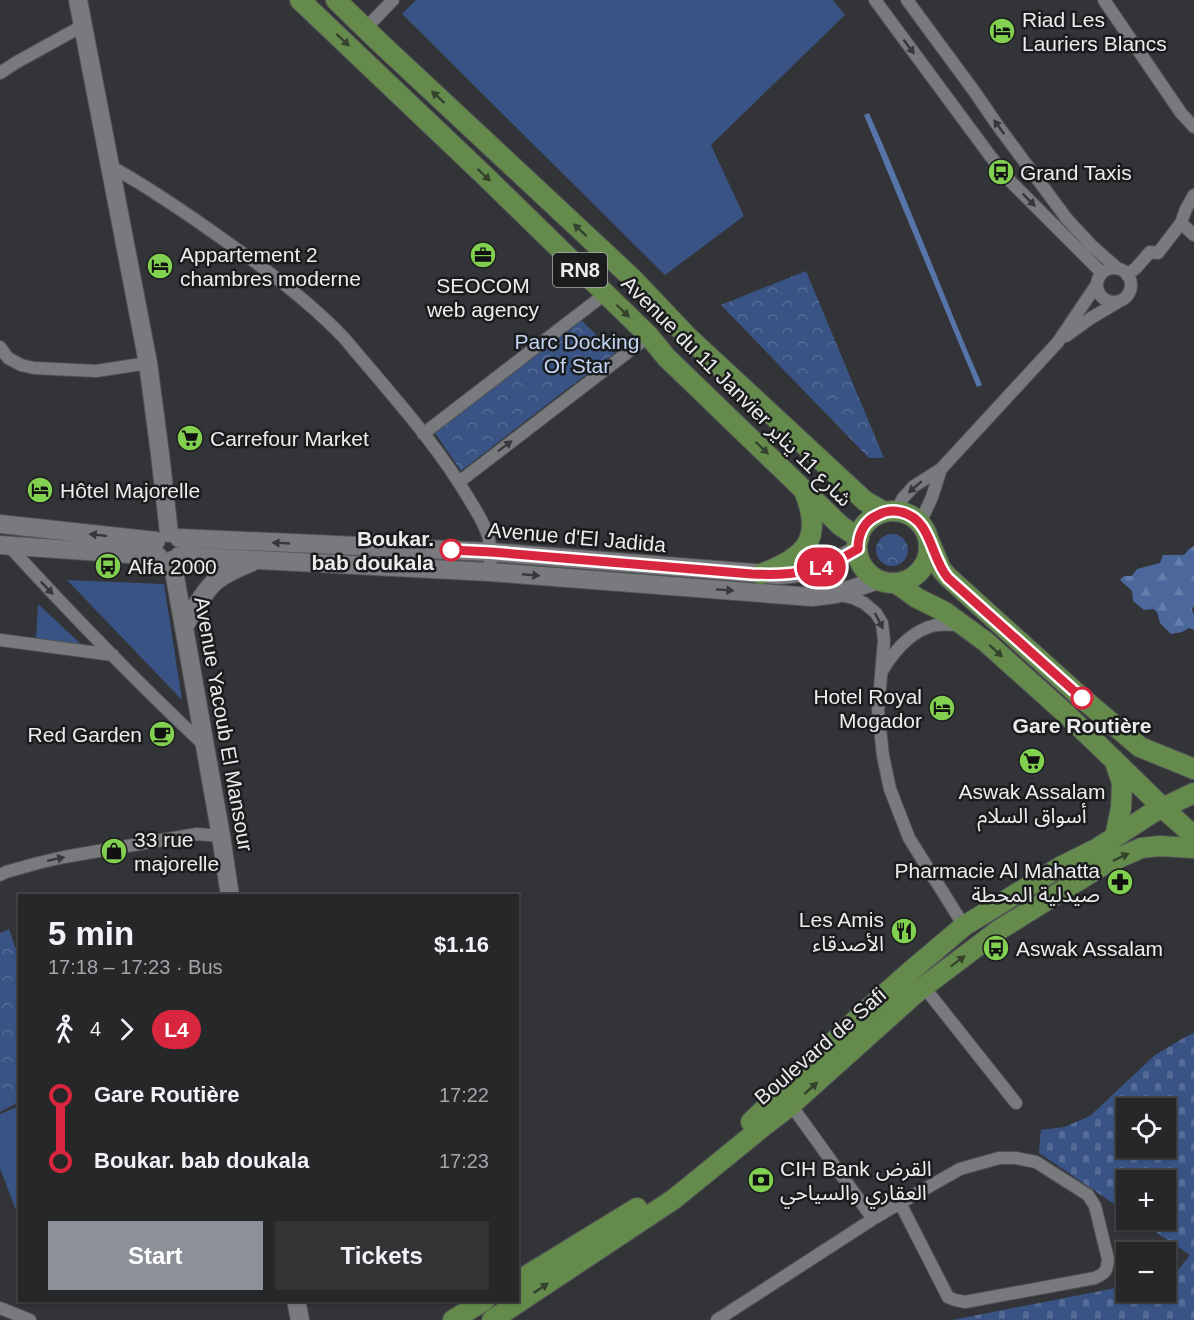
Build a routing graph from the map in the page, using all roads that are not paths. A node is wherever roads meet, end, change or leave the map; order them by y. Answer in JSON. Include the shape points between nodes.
{"nodes":[{"id":1,"x":78,"y":0,"type":"edge"},
{"id":2,"x":300,"y":0,"type":"edge"},
{"id":3,"x":336,"y":0,"type":"edge"},
{"id":4,"x":393,"y":0,"type":"edge"},
{"id":5,"x":874,"y":0,"type":"edge"},
{"id":6,"x":907,"y":0,"type":"edge"},
{"id":7,"x":1104,"y":0,"type":"edge"},
{"id":8,"x":84,"y":25,"type":"junction"},
{"id":9,"x":366,"y":28,"type":"junction"},
{"id":10,"x":0,"y":73,"type":"edge"},
{"id":11,"x":1194,"y":127,"type":"edge"},
{"id":12,"x":110,"y":166,"type":"junction"},
{"id":13,"x":1194,"y":195,"type":"edge"},
{"id":14,"x":1181,"y":223,"type":"junction"},
{"id":15,"x":1194,"y":235,"type":"edge"},
{"id":16,"x":1122,"y":272,"type":"junction"},
{"id":17,"x":1099,"y":279,"type":"junction"},
{"id":18,"x":605,"y":294,"type":"junction"},
{"id":19,"x":1118,"y":302,"type":"junction"},
{"id":20,"x":649,"y":336,"type":"junction"},
{"id":21,"x":1058,"y":342,"type":"junction"},
{"id":22,"x":0,"y":347,"type":"edge"},
{"id":23,"x":148,"y":363,"type":"junction"},
{"id":24,"x":423,"y":434,"type":"junction"},
{"id":25,"x":941,"y":469,"type":"junction"},
{"id":26,"x":459,"y":482,"type":"junction"},
{"id":27,"x":803,"y":489,"type":"junction"},
{"id":28,"x":890,"y":512,"type":"junction"},
{"id":29,"x":0,"y":524,"type":"edge"},
{"id":30,"x":924,"y":531,"type":"junction"},
{"id":31,"x":858,"y":544,"type":"junction"},
{"id":32,"x":4,"y":545,"type":"edge"},
{"id":33,"x":169,"y":547,"type":"junction"},
{"id":34,"x":491,"y":552,"type":"junction"},
{"id":35,"x":256,"y":560,"type":"junction"},
{"id":36,"x":490,"y":572,"type":"junction"},
{"id":37,"x":761,"y":574,"type":"junction"},
{"id":38,"x":888,"y":582,"type":"junction"},
{"id":39,"x":837,"y":594,"type":"junction"},
{"id":40,"x":965,"y":625,"type":"junction"},
{"id":41,"x":184,"y":627,"type":"junction"},
{"id":42,"x":0,"y":640,"type":"edge"},
{"id":43,"x":113,"y":655,"type":"junction"},
{"id":44,"x":882,"y":672,"type":"junction"},
{"id":45,"x":204,"y":745,"type":"junction"},
{"id":46,"x":1114,"y":760,"type":"junction"},
{"id":47,"x":1194,"y":769,"type":"edge"},
{"id":48,"x":1194,"y":793,"type":"edge"},
{"id":49,"x":1162,"y":808,"type":"junction"},
{"id":50,"x":221,"y":836,"type":"junction"},
{"id":51,"x":1194,"y":836,"type":"edge"},
{"id":52,"x":1115,"y":837,"type":"junction"},
{"id":53,"x":1194,"y":848,"type":"edge"},
{"id":54,"x":0,"y":875,"type":"edge"},
{"id":55,"x":230,"y":894,"type":"edge"},
{"id":56,"x":986,"y":911,"type":"junction"},
{"id":57,"x":964,"y":926,"type":"junction"},
{"id":58,"x":999,"y":930,"type":"junction"},
{"id":59,"x":904,"y":976,"type":"junction"},
{"id":60,"x":920,"y":990,"type":"junction"},
{"id":61,"x":1016,"y":1103,"type":"dead end"},
{"id":62,"x":791,"y":1105,"type":"junction"},
{"id":63,"x":763,"y":1119,"type":"junction"},
{"id":64,"x":900,"y":1203,"type":"junction"},
{"id":65,"x":873,"y":1219,"type":"junction"},
{"id":66,"x":615,"y":1230,"type":"junction"},
{"id":67,"x":519,"y":1280,"type":"edge"},
{"id":68,"x":519,"y":1300,"type":"edge"},
{"id":69,"x":296,"y":1302,"type":"edge"},
{"id":70,"x":483,"y":1302,"type":"edge"},
{"id":71,"x":517,"y":1302,"type":"edge"},
{"id":72,"x":0,"y":1308,"type":"edge"},
{"id":73,"x":30,"y":1320,"type":"edge"},
{"id":74,"x":300,"y":1320,"type":"edge"},
{"id":75,"x":453,"y":1320,"type":"edge"},
{"id":76,"x":492,"y":1320,"type":"edge"},
{"id":77,"x":717,"y":1320,"type":"edge"}],
"edges":[{"from":1,"to":8,"type":"main road","name":"Avenue Yacoub El Mansour"},
{"from":2,"to":18,"type":"main road","name":"Avenue du 11 Janvier شارع 11 يناير","number":"RN8","one_way":true},
{"from":3,"to":9,"type":"main road","name":"Avenue du 11 Janvier شارع 11 يناير","number":"RN8"},
{"from":4,"to":9,"type":"street"},
{"from":5,"to":17,"type":"street","one_way":true,"via":[[1012,183]]},
{"from":16,"to":6,"type":"street","one_way":true,"via":[[1067,219]]},
{"from":7,"to":11,"type":"street"},
{"from":8,"to":10,"type":"street"},
{"from":8,"to":12,"type":"main road","name":"Avenue Yacoub El Mansour"},
{"from":28,"to":9,"type":"main road","name":"Avenue du 11 Janvier شارع 11 يناير","number":"RN8","one_way":true,"via":[[865,501]]},
{"from":12,"to":23,"type":"main road","name":"Avenue Yacoub El Mansour"},
{"from":12,"to":24,"type":"street","via":[[204,225],[325,319]]},
{"from":13,"to":14,"type":"street"},
{"from":14,"to":15,"type":"street"},
{"from":14,"to":16,"type":"street","via":[[1158,253],[1150,252],[1136,268]]},
{"from":16,"to":17,"type":"street","via":[[1109,269]]},
{"from":16,"to":19,"type":"street","via":[[1130,287]]},
{"from":17,"to":19,"type":"street","via":[[1101,296]]},
{"from":17,"to":21,"type":"street"},
{"from":18,"to":20,"type":"main road","name":"Avenue du 11 Janvier شارع 11 يناير","number":"RN8","one_way":true},
{"from":18,"to":24,"type":"street"},
{"from":19,"to":21,"type":"street"},
{"from":26,"to":20,"type":"street","one_way":true},
{"from":20,"to":27,"type":"main road","name":"Avenue du 11 Janvier شارع 11 يناير","number":"RN8","one_way":true},
{"from":21,"to":25,"type":"street"},
{"from":22,"to":23,"type":"street","via":[[8,358],[34,368],[96,371]]},
{"from":23,"to":33,"type":"main road","name":"Avenue Yacoub El Mansour"},
{"from":24,"to":26,"type":"street"},
{"from":25,"to":28,"type":"street","one_way":true,"via":[[914,486]]},
{"from":25,"to":30,"type":"street"},
{"from":26,"to":34,"type":"street","via":[[484,525]]},
{"from":27,"to":31,"type":"main road","name":"Avenue du 11 Janvier شارع 11 يناير","number":"RN8"},
{"from":27,"to":37,"type":"main road","via":[[812,517],[809,541],[790,561]]},
{"from":28,"to":30,"type":"main road","number":"RN8","via":[[910,515]]},
{"from":28,"to":31,"type":"main road","via":[[867,523]]},
{"from":33,"to":29,"type":"main road","one_way":true},
{"from":30,"to":38,"type":"main road","via":[[928,556],[922,568],[913,578]]},
{"from":30,"to":47,"type":"main road","via":[[948,578],[1082,698],[1140,747]]},
{"from":31,"to":37,"type":"main road","name":"Avenue d'El Jadida","via":[[826,566],[799,574]]},
{"from":31,"to":38,"type":"main road","number":"RN8","via":[[865,569]]},
{"from":32,"to":33,"type":"main road"},
{"from":32,"to":43,"type":"street","one_way":true},
{"from":34,"to":33,"type":"main road","name":"Avenue d'El Jadida","one_way":true},
{"from":33,"to":35,"type":"main road","name":"Avenue d'El Jadida"},
{"from":33,"to":41,"type":"main road","name":"Avenue Yacoub El Mansour"},
{"from":34,"to":36,"type":"street"},
{"from":34,"to":37,"type":"main road","name":"Avenue d'El Jadida"},
{"from":35,"to":36,"type":"main road","name":"Avenue d'El Jadida"},
{"from":35,"to":41,"type":"main road","via":[[215,581]]},
{"from":36,"to":39,"type":"main road","name":"Avenue d'El Jadida","one_way":true,"via":[[789,596]]},
{"from":38,"to":39,"type":"main road","name":"Avenue d'El Jadida"},
{"from":38,"to":40,"type":"main road","number":"RN8"},
{"from":39,"to":44,"type":"street","one_way":true,"via":[[864,603],[880,619],[884,631]]},
{"from":40,"to":44,"type":"street","via":[[937,625],[917,633],[900,647]]},
{"from":40,"to":46,"type":"main road","number":"RN8","one_way":true},
{"from":41,"to":45,"type":"main road","name":"Avenue Yacoub El Mansour"},
{"from":42,"to":43,"type":"street"},
{"from":43,"to":45,"type":"street"},
{"from":44,"to":57,"type":"street","via":[[878,710],[890,789],[909,838]]},
{"from":45,"to":50,"type":"main road","name":"Avenue Yacoub El Mansour"},
{"from":46,"to":49,"type":"main road","number":"RN8"},
{"from":46,"to":52,"type":"main road","via":[[1122,783]]},
{"from":48,"to":49,"type":"main road","name":"Boulevard de Safi"},
{"from":49,"to":51,"type":"main road","number":"RN8"},
{"from":49,"to":52,"type":"main road","name":"Boulevard de Safi"},
{"from":54,"to":50,"type":"street","one_way":true,"via":[[64,857],[197,834]]},
{"from":50,"to":55,"type":"main road","name":"Avenue Yacoub El Mansour"},
{"from":52,"to":56,"type":"main road","name":"Boulevard de Safi"},
{"from":58,"to":53,"type":"main road","name":"Boulevard de Safi","one_way":true,"via":[[1105,864],[1141,848]]},
{"from":56,"to":57,"type":"main road","name":"Boulevard de Safi"},
{"from":56,"to":58,"type":"main road"},
{"from":57,"to":59,"type":"main road","name":"Boulevard de Safi"},
{"from":60,"to":58,"type":"main road","name":"Boulevard de Safi","one_way":true},
{"from":59,"to":60,"type":"main road"},
{"from":59,"to":63,"type":"main road","name":"Boulevard de Safi","via":[[834,1041]]},
{"from":60,"to":61,"type":"street"},
{"from":62,"to":60,"type":"main road","name":"Boulevard de Safi","one_way":true},
{"from":62,"to":63,"type":"main road","name":"Boulevard de Safi"},
{"from":62,"to":65,"type":"street"},
{"from":63,"to":66,"type":"main road","name":"Boulevard de Safi"},
{"from":64,"to":64,"type":"street","via":[[960,1170],[999,1158],[1036,1162],[1089,1195],[1095,1206],[1107,1268],[1095,1278],[965,1302],[955,1300],[948,1297]]},
{"from":64,"to":65,"type":"street"},
{"from":65,"to":77,"type":"street"},
{"from":66,"to":67,"type":"main road","name":"Boulevard de Safi"},
{"from":68,"to":66,"type":"main road","name":"Boulevard de Safi","one_way":true},
{"from":69,"to":74,"type":"main road"},
{"from":70,"to":75,"type":"main road"},
{"from":76,"to":71,"type":"main road","name":"Boulevard de Safi","one_way":true},
{"from":72,"to":73,"type":"street"}]}
